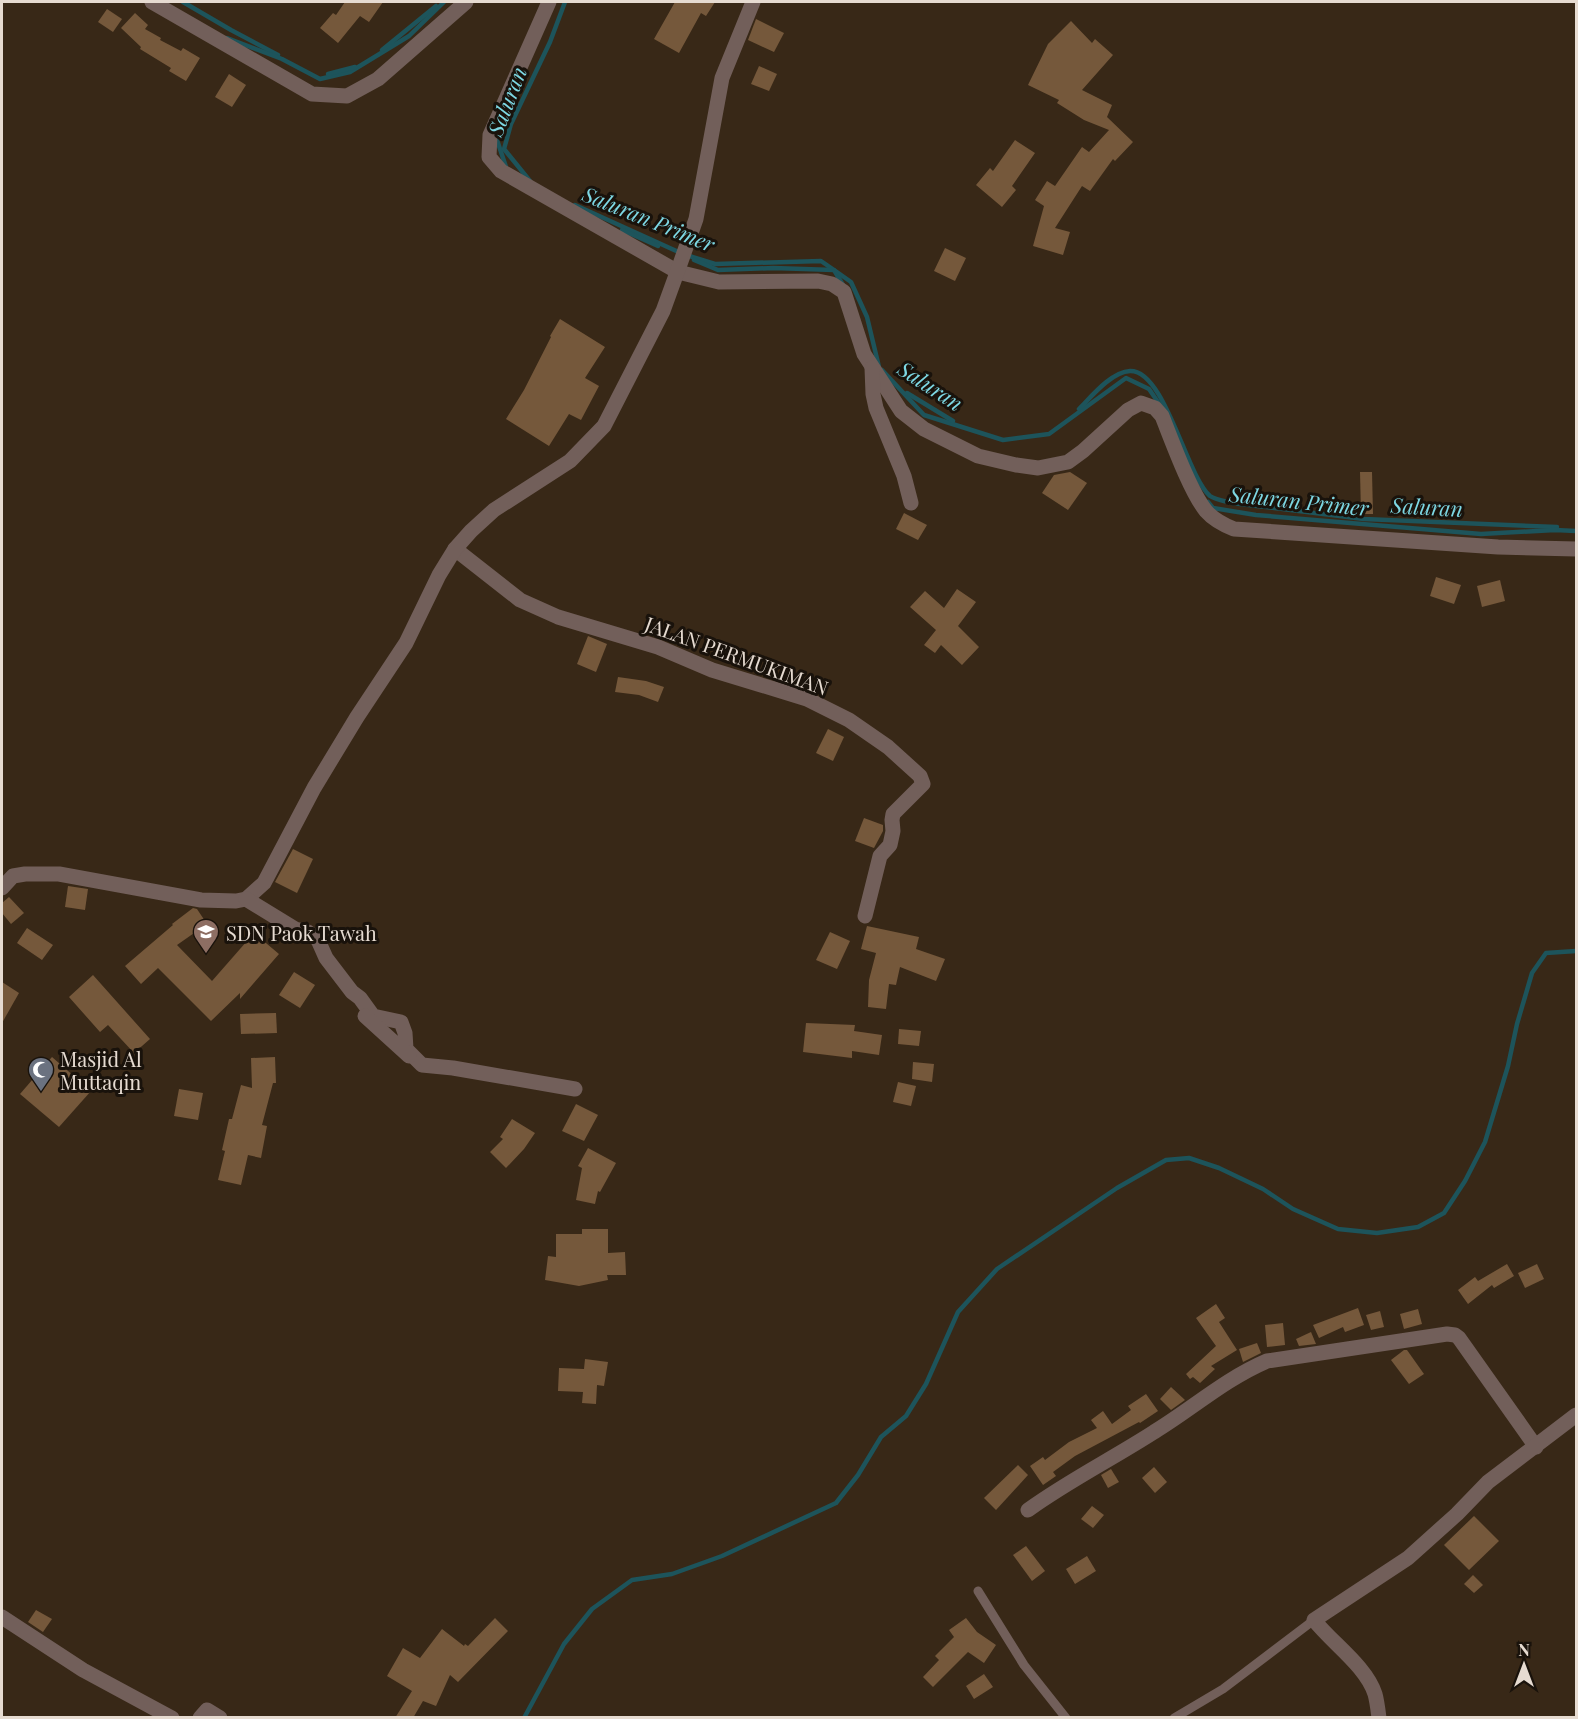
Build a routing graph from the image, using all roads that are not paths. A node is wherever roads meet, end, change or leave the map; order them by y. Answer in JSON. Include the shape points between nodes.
{"nodes":[{"id":1,"x":152,"y":2,"type":"edge"},
{"id":2,"x":466,"y":2,"type":"edge"},
{"id":3,"x":549,"y":2,"type":"edge"},
{"id":4,"x":753,"y":2,"type":"edge"},
{"id":5,"x":678,"y":269,"type":"junction"},
{"id":6,"x":872,"y":368,"type":"junction"},
{"id":7,"x":911,"y":502,"type":"dead end"},
{"id":8,"x":455,"y":549,"type":"junction"},
{"id":9,"x":1576,"y":549,"type":"edge"},
{"id":10,"x":2,"y":888,"type":"edge"},
{"id":11,"x":241,"y":900,"type":"junction"},
{"id":12,"x":865,"y":916,"type":"dead end"},
{"id":13,"x":573,"y":1092,"type":"dead end"},
{"id":14,"x":1576,"y":1415,"type":"edge"},
{"id":15,"x":1536,"y":1447,"type":"junction"},
{"id":16,"x":1028,"y":1510,"type":"dead end"},
{"id":17,"x":978,"y":1591,"type":"dead end"},
{"id":18,"x":2,"y":1617,"type":"edge"},
{"id":19,"x":1314,"y":1620,"type":"junction"},
{"id":20,"x":2,"y":1625,"type":"edge"},
{"id":21,"x":154,"y":1718,"type":"edge"},
{"id":22,"x":172,"y":1718,"type":"edge"},
{"id":23,"x":200,"y":1718,"type":"edge"},
{"id":24,"x":220,"y":1718,"type":"edge"},
{"id":25,"x":1066,"y":1718,"type":"edge"},
{"id":26,"x":1174,"y":1718,"type":"edge"},
{"id":27,"x":1379,"y":1718,"type":"edge"}],
"edges":[{"from":1,"to":2,"type":"street","via":[[312,94],[347,96],[378,79]]},
{"from":3,"to":5,"type":"street","via":[[490,135],[489,157],[501,171]]},
{"from":4,"to":5,"type":"street","via":[[722,78],[696,219]]},
{"from":5,"to":6,"type":"street","via":[[719,282],[818,280],[832,284],[844,292]]},
{"from":5,"to":8,"type":"street","via":[[663,311],[604,426],[570,461],[494,510]]},
{"from":6,"to":7,"type":"street","via":[[876,408]]},
{"from":6,"to":9,"type":"street","via":[[901,411],[924,429],[978,456],[1016,465],[1038,468],[1068,462],[1128,410],[1141,404],[1155,408],[1207,512],[1234,529]]},
{"from":8,"to":11,"type":"street","via":[[406,643],[314,788],[264,883]]},
{"from":8,"to":12,"type":"street","name":"JALAN PERMUKIMAN","via":[[519,600],[558,617],[658,647],[712,670],[807,699],[849,720],[888,747],[920,776],[922,784],[893,814],[890,845],[880,856]]},
{"from":10,"to":11,"type":"street","via":[[13,876],[59,874],[201,900]]},
{"from":11,"to":13,"type":"street","via":[[318,940],[326,958],[372,1016],[401,1022],[406,1049],[422,1065]]},
{"from":14,"to":15,"type":"street"},
{"from":15,"to":16,"type":"street","via":[[1459,1338],[1447,1334],[1267,1361],[1243,1371]]},
{"from":15,"to":19,"type":"street","via":[[1488,1482],[1408,1558]]},
{"from":17,"to":25,"type":"lane","via":[[1024,1665]]},
{"from":18,"to":22,"type":"street","via":[[83,1670]]},
{"from":19,"to":26,"type":"lane","via":[[1223,1689]]},
{"from":19,"to":27,"type":"street","via":[[1362,1670],[1375,1693]]},
{"from":20,"to":21,"type":"street","via":[[60,1668]]},
{"from":23,"to":24,"type":"street","via":[[207,1710]]}]}
